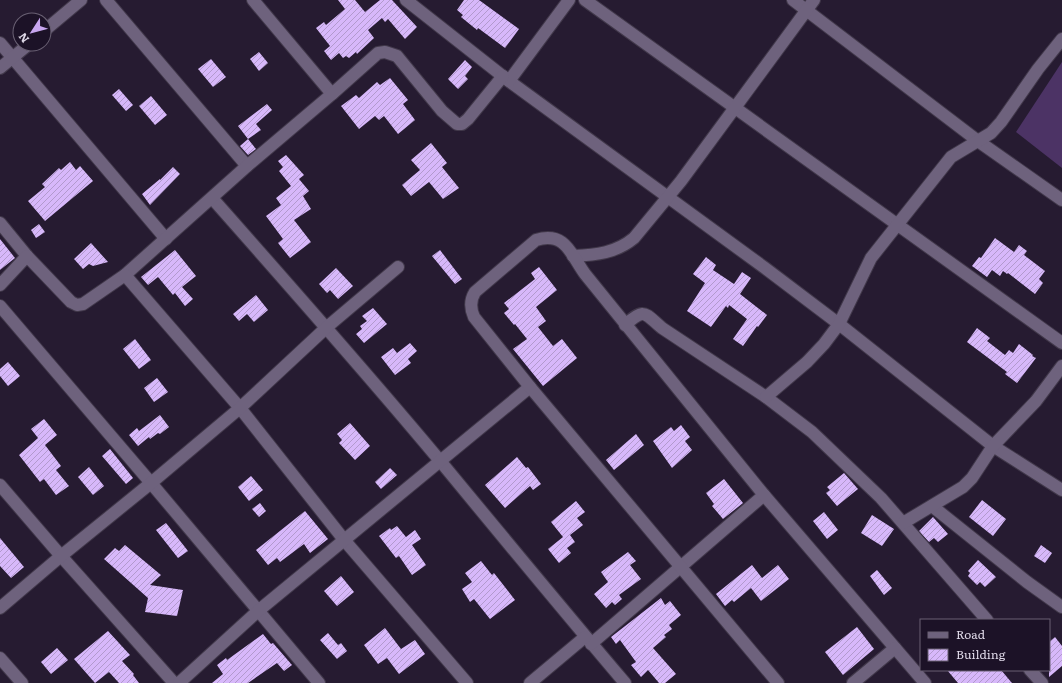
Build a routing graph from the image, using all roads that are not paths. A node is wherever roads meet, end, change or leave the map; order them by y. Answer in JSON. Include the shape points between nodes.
{"nodes":[{"id":1,"x":81,"y":0,"type":"edge"},
{"id":2,"x":106,"y":0,"type":"edge"},
{"id":3,"x":253,"y":0,"type":"edge"},
{"id":4,"x":406,"y":0,"type":"edge"},
{"id":5,"x":569,"y":0,"type":"edge"},
{"id":6,"x":585,"y":0,"type":"edge"},
{"id":7,"x":793,"y":0,"type":"edge"},
{"id":8,"x":814,"y":0,"type":"edge"},
{"id":9,"x":806,"y":10,"type":"junction"},
{"id":10,"x":52,"y":24,"type":"edge"},
{"id":11,"x":1062,"y":39,"type":"edge"},
{"id":12,"x":0,"y":43,"type":"edge"},
{"id":13,"x":19,"y":52,"type":"edge"},
{"id":14,"x":12,"y":58,"type":"junction"},
{"id":15,"x":0,"y":68,"type":"edge"},
{"id":16,"x":506,"y":78,"type":"junction"},
{"id":17,"x":332,"y":94,"type":"junction"},
{"id":18,"x":735,"y":107,"type":"junction"},
{"id":19,"x":978,"y":141,"type":"junction"},
{"id":20,"x":248,"y":166,"type":"junction"},
{"id":21,"x":212,"y":198,"type":"junction"},
{"id":22,"x":668,"y":198,"type":"junction"},
{"id":23,"x":1062,"y":200,"type":"edge"},
{"id":24,"x":0,"y":223,"type":"edge"},
{"id":25,"x":897,"y":226,"type":"junction"},
{"id":26,"x":166,"y":239,"type":"junction"},
{"id":27,"x":27,"y":256,"type":"junction"},
{"id":28,"x":573,"y":256,"type":"junction"},
{"id":29,"x":398,"y":267,"type":"dead end"},
{"id":30,"x":126,"y":274,"type":"junction"},
{"id":31,"x":0,"y":285,"type":"edge"},
{"id":32,"x":0,"y":306,"type":"edge"},
{"id":33,"x":838,"y":324,"type":"junction"},
{"id":34,"x":625,"y":325,"type":"junction"},
{"id":35,"x":327,"y":327,"type":"junction"},
{"id":36,"x":1062,"y":343,"type":"edge"},
{"id":37,"x":1062,"y":366,"type":"edge"},
{"id":38,"x":530,"y":387,"type":"junction"},
{"id":39,"x":766,"y":397,"type":"junction"},
{"id":40,"x":240,"y":408,"type":"junction"},
{"id":41,"x":993,"y":446,"type":"junction"},
{"id":42,"x":440,"y":461,"type":"junction"},
{"id":43,"x":151,"y":483,"type":"junction"},
{"id":44,"x":0,"y":485,"type":"edge"},
{"id":45,"x":1062,"y":490,"type":"edge"},
{"id":46,"x":764,"y":495,"type":"junction"},
{"id":47,"x":932,"y":506,"type":"junction"},
{"id":48,"x":903,"y":523,"type":"junction"},
{"id":49,"x":345,"y":541,"type":"junction"},
{"id":50,"x":61,"y":556,"type":"junction"},
{"id":51,"x":680,"y":568,"type":"junction"},
{"id":52,"x":1062,"y":607,"type":"edge"},
{"id":53,"x":0,"y":608,"type":"edge"},
{"id":54,"x":258,"y":611,"type":"junction"},
{"id":55,"x":986,"y":619,"type":"edge"},
{"id":56,"x":588,"y":640,"type":"junction"},
{"id":57,"x":895,"y":648,"type":"junction"},
{"id":58,"x":0,"y":658,"type":"edge"},
{"id":59,"x":1031,"y":671,"type":"edge"},
{"id":60,"x":22,"y":683,"type":"edge"},
{"id":61,"x":174,"y":683,"type":"edge"},
{"id":62,"x":179,"y":683,"type":"edge"},
{"id":63,"x":320,"y":683,"type":"edge"},
{"id":64,"x":468,"y":683,"type":"edge"},
{"id":65,"x":530,"y":683,"type":"edge"},
{"id":66,"x":625,"y":683,"type":"edge"},
{"id":67,"x":778,"y":683,"type":"edge"},
{"id":68,"x":853,"y":683,"type":"edge"},
{"id":69,"x":925,"y":683,"type":"edge"},
{"id":70,"x":1042,"y":683,"type":"edge"}],
"edges":[{"from":1,"to":10,"type":"street"},
{"from":2,"to":20,"type":"street"},
{"from":3,"to":17,"type":"street"},
{"from":4,"to":16,"type":"street"},
{"from":5,"to":16,"type":"street"},
{"from":6,"to":18,"type":"street"},
{"from":7,"to":9,"type":"street"},
{"from":8,"to":9,"type":"street"},
{"from":9,"to":18,"type":"street"},
{"from":9,"to":19,"type":"street"},
{"from":11,"to":19,"type":"street","via":[[1001,122],[991,133]]},
{"from":12,"to":14,"type":"street"},
{"from":13,"to":14,"type":"street"},
{"from":14,"to":15,"type":"street"},
{"from":14,"to":26,"type":"street"},
{"from":16,"to":17,"type":"street","via":[[462,124],[448,118],[397,56],[385,52],[378,53]]},
{"from":16,"to":22,"type":"street"},
{"from":17,"to":20,"type":"street"},
{"from":18,"to":22,"type":"street"},
{"from":18,"to":25,"type":"street"},
{"from":19,"to":23,"type":"street"},
{"from":19,"to":25,"type":"street","via":[[951,157]]},
{"from":20,"to":21,"type":"street"},
{"from":21,"to":26,"type":"street"},
{"from":21,"to":35,"type":"street"},
{"from":22,"to":28,"type":"street","via":[[626,246],[589,256]]},
{"from":22,"to":33,"type":"street"},
{"from":24,"to":27,"type":"street"},
{"from":25,"to":33,"type":"street","via":[[871,258]]},
{"from":25,"to":36,"type":"street"},
{"from":26,"to":30,"type":"street"},
{"from":27,"to":30,"type":"street","via":[[71,302],[77,304],[92,300]]},
{"from":27,"to":31,"type":"street"},
{"from":28,"to":34,"type":"street","via":[[584,274]]},
{"from":28,"to":38,"type":"street","via":[[570,249],[560,241],[548,238],[536,240],[476,292],[471,300],[474,317]]},
{"from":29,"to":35,"type":"street"},
{"from":30,"to":40,"type":"street"},
{"from":32,"to":43,"type":"street"},
{"from":33,"to":39,"type":"street","via":[[807,362]]},
{"from":33,"to":41,"type":"street"},
{"from":34,"to":39,"type":"street","via":[[639,314],[649,316],[662,328]]},
{"from":34,"to":46,"type":"street"},
{"from":35,"to":40,"type":"street"},
{"from":35,"to":42,"type":"street"},
{"from":37,"to":41,"type":"street","via":[[1036,401]]},
{"from":38,"to":42,"type":"street"},
{"from":38,"to":51,"type":"street"},
{"from":39,"to":48,"type":"street","via":[[817,437],[881,498]]},
{"from":40,"to":43,"type":"street"},
{"from":40,"to":49,"type":"street"},
{"from":41,"to":45,"type":"street"},
{"from":41,"to":47,"type":"street","via":[[963,487]]},
{"from":42,"to":49,"type":"street"},
{"from":42,"to":56,"type":"street"},
{"from":43,"to":50,"type":"street"},
{"from":43,"to":54,"type":"street"},
{"from":44,"to":50,"type":"street"},
{"from":46,"to":51,"type":"street"},
{"from":46,"to":57,"type":"street"},
{"from":47,"to":48,"type":"street"},
{"from":47,"to":52,"type":"street"},
{"from":48,"to":55,"type":"street"},
{"from":49,"to":54,"type":"street"},
{"from":49,"to":64,"type":"street"},
{"from":50,"to":53,"type":"street"},
{"from":50,"to":61,"type":"street"},
{"from":51,"to":56,"type":"street"},
{"from":51,"to":67,"type":"street"},
{"from":54,"to":62,"type":"street"},
{"from":54,"to":63,"type":"street"},
{"from":56,"to":65,"type":"street"},
{"from":56,"to":66,"type":"street"},
{"from":57,"to":68,"type":"street"},
{"from":57,"to":69,"type":"street"},
{"from":58,"to":60,"type":"street"},
{"from":59,"to":70,"type":"street"}]}
